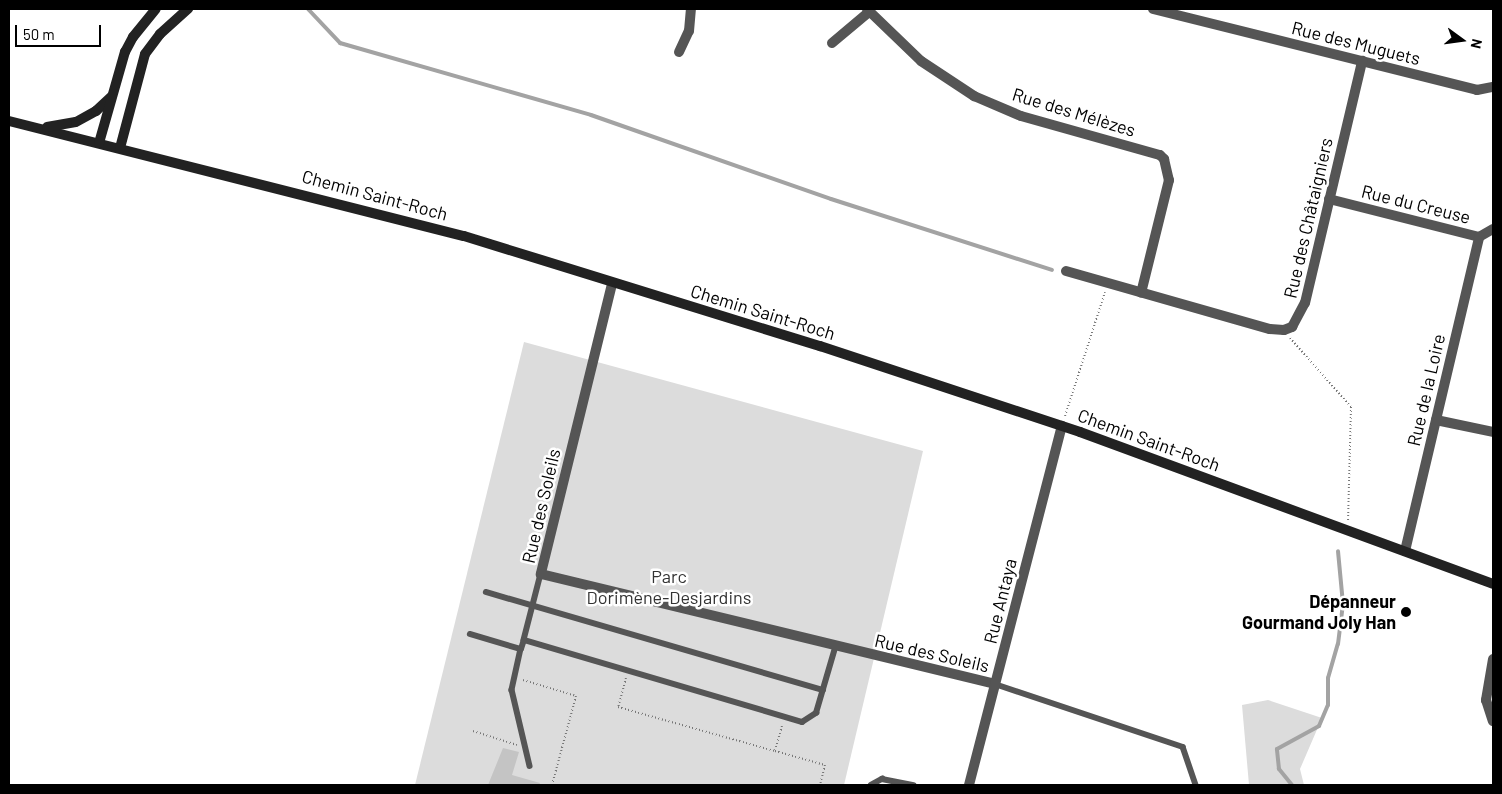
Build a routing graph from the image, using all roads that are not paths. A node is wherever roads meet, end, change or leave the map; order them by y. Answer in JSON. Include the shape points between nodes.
{"nodes":[{"id":1,"x":156,"y":9,"type":"edge"},
{"id":2,"x":188,"y":9,"type":"edge"},
{"id":3,"x":691,"y":9,"type":"edge"},
{"id":4,"x":1153,"y":9,"type":"edge"},
{"id":5,"x":868,"y":10,"type":"edge"},
{"id":6,"x":832,"y":43,"type":"dead end"},
{"id":7,"x":679,"y":52,"type":"dead end"},
{"id":8,"x":1362,"y":61,"type":"junction"},
{"id":9,"x":1493,"y":87,"type":"edge"},
{"id":10,"x":112,"y":96,"type":"junction"},
{"id":11,"x":9,"y":121,"type":"edge"},
{"id":12,"x":39,"y":128,"type":"junction"},
{"id":13,"x":99,"y":143,"type":"junction"},
{"id":14,"x":120,"y":148,"type":"junction"},
{"id":15,"x":1329,"y":199,"type":"junction"},
{"id":16,"x":1493,"y":229,"type":"edge"},
{"id":17,"x":1479,"y":237,"type":"junction"},
{"id":18,"x":1066,"y":271,"type":"dead end"},
{"id":19,"x":612,"y":284,"type":"junction"},
{"id":20,"x":1141,"y":292,"type":"junction"},
{"id":21,"x":1436,"y":420,"type":"junction"},
{"id":22,"x":1062,"y":426,"type":"junction"},
{"id":23,"x":1493,"y":432,"type":"edge"},
{"id":24,"x":1405,"y":552,"type":"junction"},
{"id":25,"x":541,"y":574,"type":"junction"},
{"id":26,"x":1493,"y":584,"type":"edge"},
{"id":27,"x":486,"y":592,"type":"dead end"},
{"id":28,"x":533,"y":606,"type":"junction"},
{"id":29,"x":470,"y":634,"type":"dead end"},
{"id":30,"x":524,"y":640,"type":"junction"},
{"id":31,"x":836,"y":648,"type":"junction"},
{"id":32,"x":521,"y":649,"type":"junction"},
{"id":33,"x":1493,"y":659,"type":"edge"},
{"id":34,"x":995,"y":684,"type":"junction"},
{"id":35,"x":823,"y":690,"type":"junction"},
{"id":36,"x":1493,"y":721,"type":"edge"},
{"id":37,"x":530,"y":766,"type":"dead end"},
{"id":38,"x":871,"y":785,"type":"edge"},
{"id":39,"x":912,"y":785,"type":"edge"},
{"id":40,"x":968,"y":785,"type":"edge"},
{"id":41,"x":1196,"y":785,"type":"edge"}],
"edges":[{"from":1,"to":10,"type":"main road","via":[[125,52]]},
{"from":2,"to":14,"type":"main road","via":[[160,34],[146,54]]},
{"from":3,"to":7,"type":"street","via":[[689,31]]},
{"from":4,"to":8,"type":"street","name":"Rue des Muguets"},
{"from":5,"to":6,"type":"street"},
{"from":5,"to":20,"type":"street","name":"Rue des Mélèzes","via":[[921,61],[990,104],[1047,124],[1160,154],[1169,180]]},
{"from":8,"to":9,"type":"street","name":"Rue des Muguets","via":[[1477,90]]},
{"from":8,"to":15,"type":"street","name":"Rue des Châtaigniers"},
{"from":10,"to":12,"type":"main road","via":[[96,111],[76,122]]},
{"from":10,"to":13,"type":"main road"},
{"from":11,"to":12,"type":"main road","name":"Chemin Saint-Roch"},
{"from":12,"to":13,"type":"main road","name":"Chemin Saint-Roch"},
{"from":13,"to":14,"type":"main road","name":"Chemin Saint-Roch"},
{"from":14,"to":19,"type":"main road","name":"Chemin Saint-Roch","via":[[464,236]]},
{"from":15,"to":17,"type":"street","name":"Rue du Creuse"},
{"from":15,"to":20,"type":"street","name":"Rue des Châtaigniers","via":[[1306,303],[1297,321],[1284,330]]},
{"from":16,"to":17,"type":"street","name":"Rue du Creuse"},
{"from":17,"to":21,"type":"street","name":"Rue de la Loire"},
{"from":18,"to":20,"type":"street"},
{"from":19,"to":22,"type":"main road","name":"Chemin Saint-Roch","via":[[820,346]]},
{"from":19,"to":25,"type":"street","name":"Rue des Soleils"},
{"from":21,"to":23,"type":"street"},
{"from":21,"to":24,"type":"street","name":"Rue de la Loire"},
{"from":22,"to":24,"type":"main road","name":"Chemin Saint-Roch"},
{"from":22,"to":34,"type":"street","name":"Rue Antaya"},
{"from":24,"to":26,"type":"main road","name":"Chemin Saint-Roch"},
{"from":25,"to":28,"type":"lane"},
{"from":25,"to":31,"type":"street","name":"Rue des Soleils"},
{"from":27,"to":28,"type":"lane"},
{"from":28,"to":30,"type":"lane"},
{"from":28,"to":35,"type":"lane"},
{"from":29,"to":32,"type":"lane"},
{"from":30,"to":32,"type":"lane"},
{"from":30,"to":35,"type":"lane","via":[[802,722],[816,713]]},
{"from":31,"to":34,"type":"street","name":"Rue des Soleils"},
{"from":31,"to":35,"type":"lane"},
{"from":32,"to":37,"type":"lane","via":[[512,690]]},
{"from":33,"to":36,"type":"street","via":[[1486,700]]},
{"from":34,"to":40,"type":"street","name":"Rue Antaya"},
{"from":34,"to":41,"type":"lane","via":[[1183,747]]},
{"from":38,"to":39,"type":"lane","via":[[882,779]]}]}
